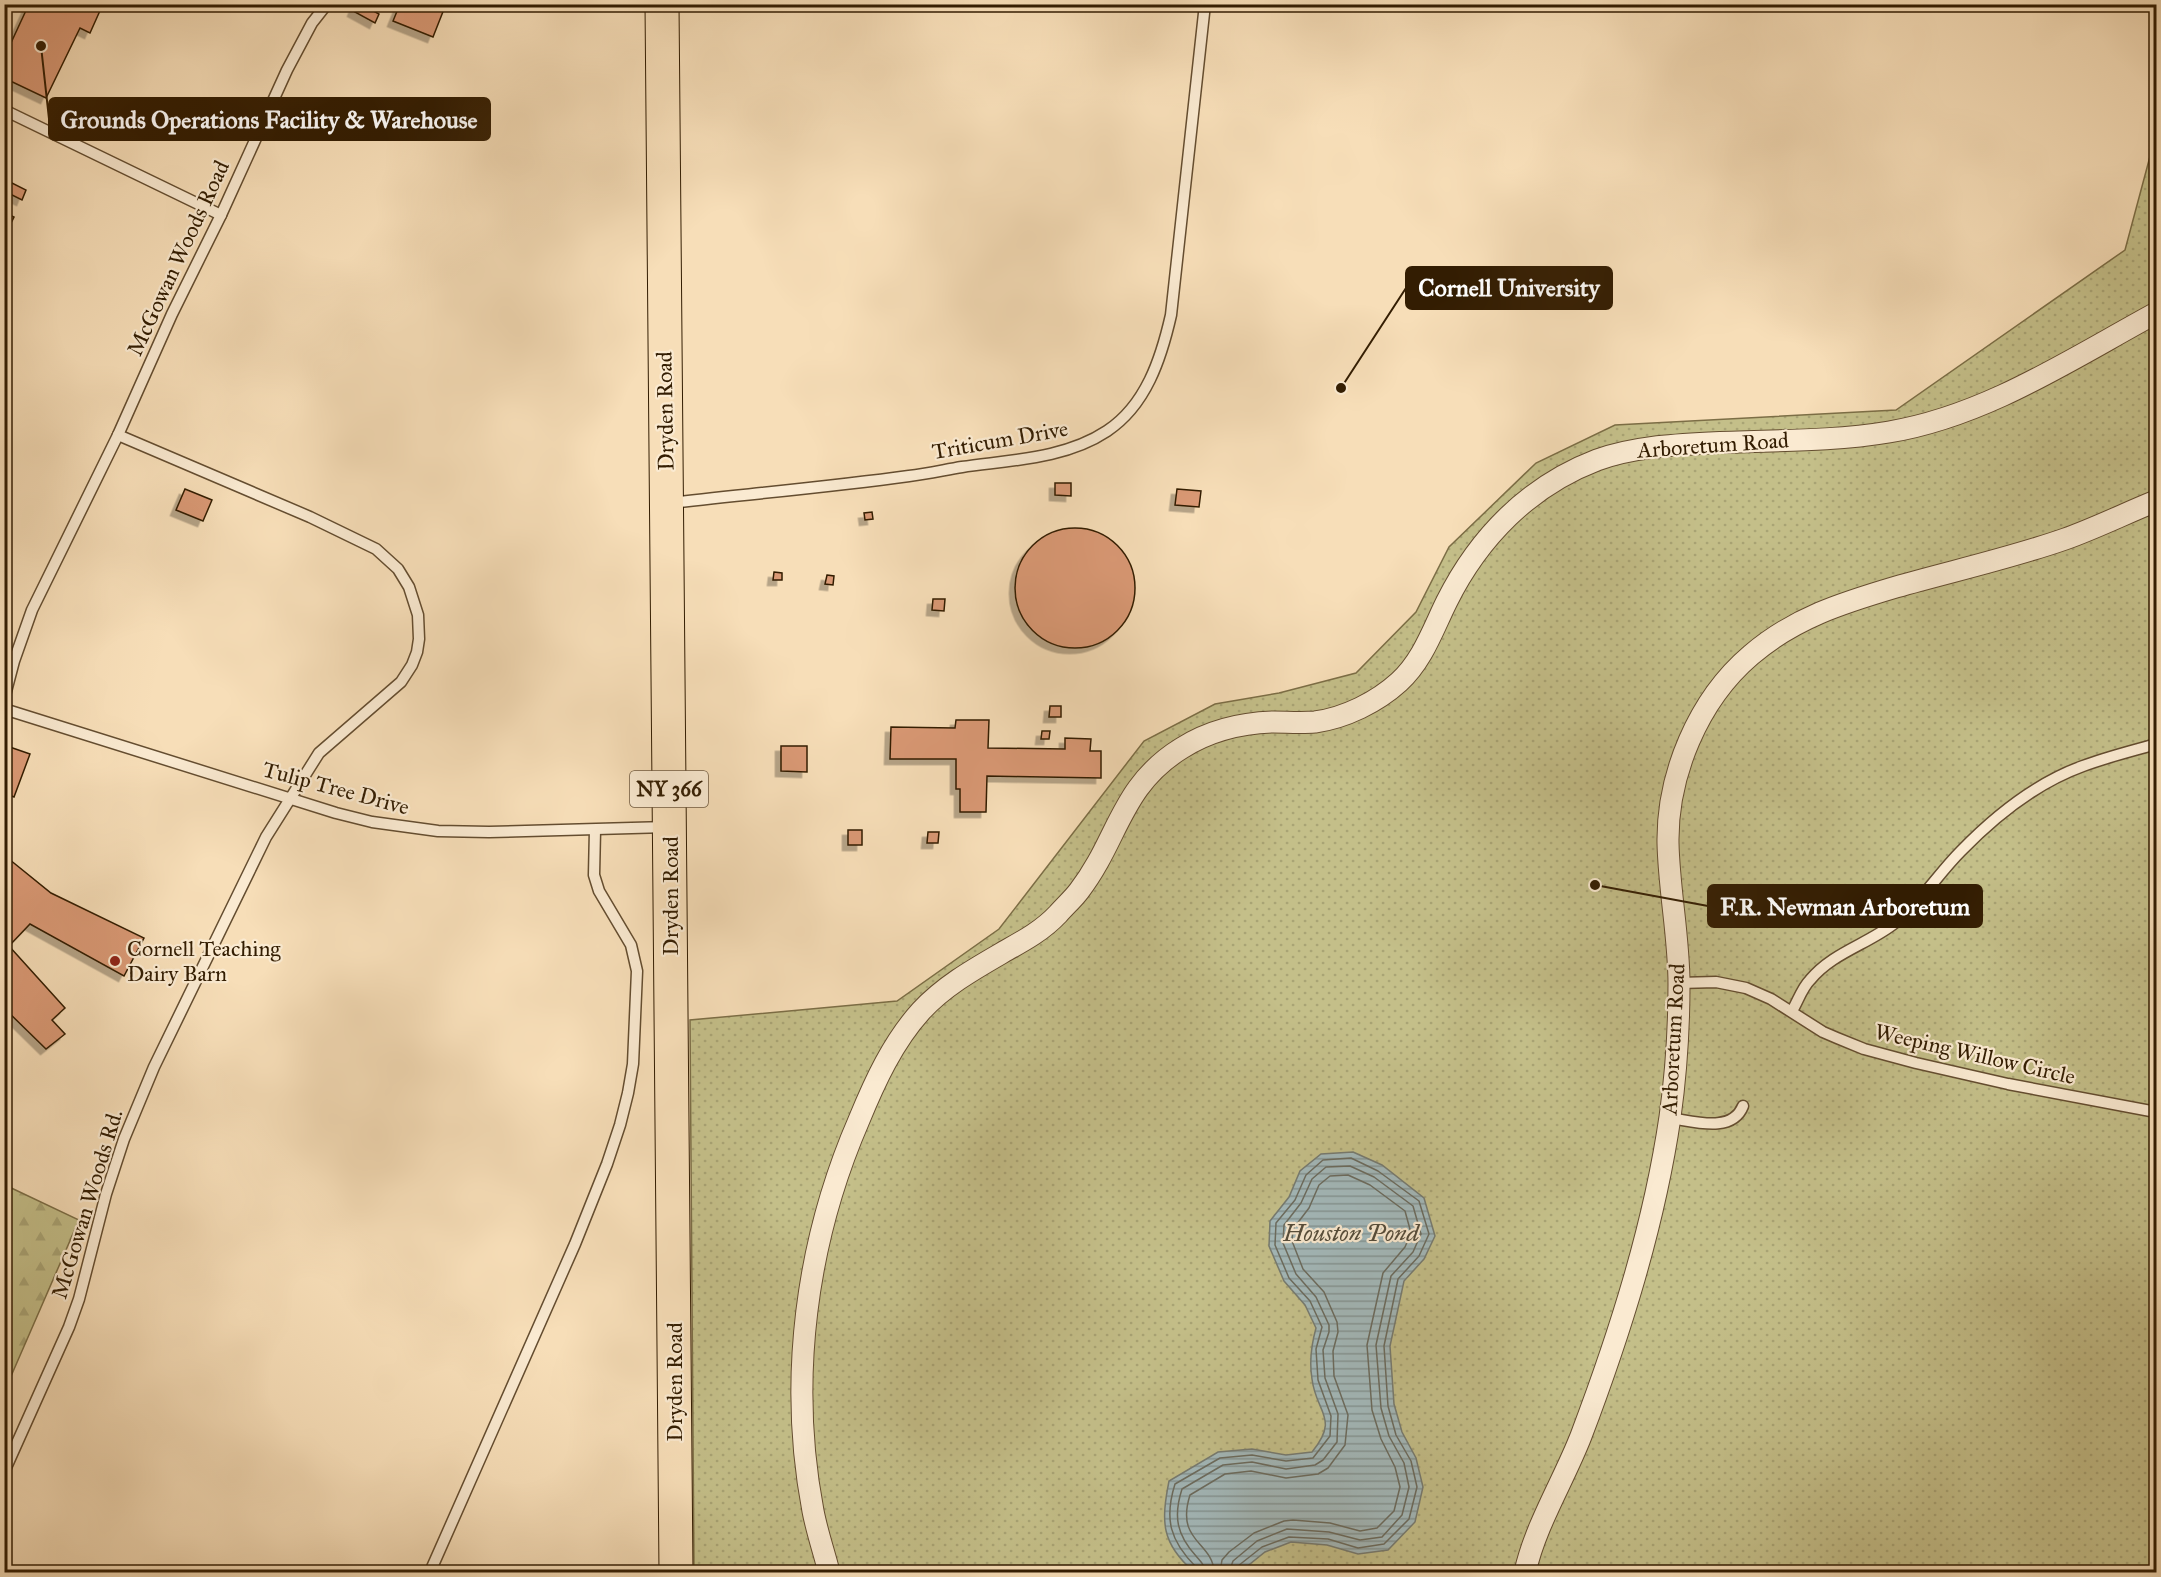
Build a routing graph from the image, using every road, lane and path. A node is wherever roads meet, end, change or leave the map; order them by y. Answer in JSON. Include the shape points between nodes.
{"nodes":[{"id":1,"x":327,"y":4,"type":"edge"},
{"id":2,"x":1205,"y":4,"type":"edge"},
{"id":3,"x":661,"y":5,"type":"edge"},
{"id":4,"x":4,"y":110,"type":"edge"},
{"id":5,"x":221,"y":215,"type":"junction"},
{"id":6,"x":2157,"y":313,"type":"edge"},
{"id":7,"x":118,"y":435,"type":"junction"},
{"id":8,"x":2157,"y":501,"type":"edge"},
{"id":9,"x":666,"y":504,"type":"junction"},
{"id":10,"x":4,"y":699,"type":"edge"},
{"id":11,"x":4,"y":709,"type":"edge"},
{"id":12,"x":2157,"y":744,"type":"edge"},
{"id":13,"x":290,"y":798,"type":"junction"},
{"id":14,"x":669,"y":827,"type":"junction"},
{"id":15,"x":595,"y":830,"type":"junction"},
{"id":16,"x":1679,"y":983,"type":"junction"},
{"id":17,"x":1792,"y":1011,"type":"junction"},
{"id":18,"x":1743,"y":1106,"type":"dead end"},
{"id":19,"x":2157,"y":1112,"type":"edge"},
{"id":20,"x":1670,"y":1118,"type":"junction"},
{"id":21,"x":4,"y":1472,"type":"edge"},
{"id":22,"x":430,"y":1572,"type":"edge"},
{"id":23,"x":676,"y":1572,"type":"edge"},
{"id":24,"x":829,"y":1572,"type":"edge"},
{"id":25,"x":1525,"y":1572,"type":"edge"}],
"edges":[{"from":1,"to":5,"type":"lane","name":"McGowan Woods Road","via":[[291,62]]},
{"from":2,"to":9,"type":"lane","name":"Triticum Drive","via":[[1171,315],[1154,371],[1141,397],[1125,416],[1094,439],[1059,452],[911,476]]},
{"from":3,"to":9,"type":"main road","name":"Dryden Road","number":"NY 366"},
{"from":4,"to":5,"type":"lane"},
{"from":5,"to":7,"type":"lane","name":"McGowan Woods Road"},
{"from":6,"to":24,"type":"street","name":"Arboretum Road","via":[[2007,394],[1930,424],[1848,437],[1665,445],[1594,461],[1545,487],[1502,522],[1467,565],[1420,657],[1400,681],[1375,700],[1347,714],[1317,722],[1250,724],[1215,732],[1183,747],[1142,782],[1080,890],[1050,922],[960,978],[910,1023],[877,1077],[842,1159],[821,1227],[809,1290],[802,1369],[813,1511]]},
{"from":7,"to":10,"type":"lane","name":"McGowan Woods Road","via":[[32,610]]},
{"from":7,"to":13,"type":"lane","name":"McGowan Woods Rd.","via":[[359,540],[388,558],[409,587],[419,628],[412,665],[401,682],[319,753]]},
{"from":8,"to":16,"type":"street","name":"Arboretum Road","via":[[2065,539],[1858,598],[1812,615],[1768,641],[1729,677],[1688,743],[1673,793],[1668,844]]},
{"from":9,"to":14,"type":"main road","name":"Dryden Road","number":"NY 366"},
{"from":11,"to":13,"type":"lane","name":"Tulip Tree Drive"},
{"from":12,"to":17,"type":"lane","via":[[2081,767],[2015,803],[1959,853],[1896,922],[1824,965],[1808,981]]},
{"from":13,"to":15,"type":"lane","name":"Tulip Tree Drive","via":[[404,828],[489,832]]},
{"from":13,"to":21,"type":"lane","name":"McGowan Woods Rd.","via":[[266,837],[154,1067],[114,1167],[76,1309]]},
{"from":14,"to":15,"type":"lane","name":"Tulip Tree Drive"},
{"from":14,"to":23,"type":"main road","name":"Dryden Road","number":"NY 366"},
{"from":15,"to":22,"type":"lane","via":[[594,876],[631,945],[637,971],[628,1093],[607,1164],[579,1234]]},
{"from":16,"to":17,"type":"lane","name":"Weeping Willow Circle","via":[[1716,982],[1746,988]]},
{"from":16,"to":20,"type":"street","name":"Arboretum Road"},
{"from":17,"to":19,"type":"lane","name":"Weeping Willow Circle","via":[[1823,1032],[1864,1049],[2008,1084]]},
{"from":18,"to":20,"type":"lane","via":[[1737,1116],[1720,1124]]},
{"from":20,"to":25,"type":"street","name":"Arboretum Road","via":[[1649,1224],[1620,1323],[1579,1440],[1532,1546]]}]}
